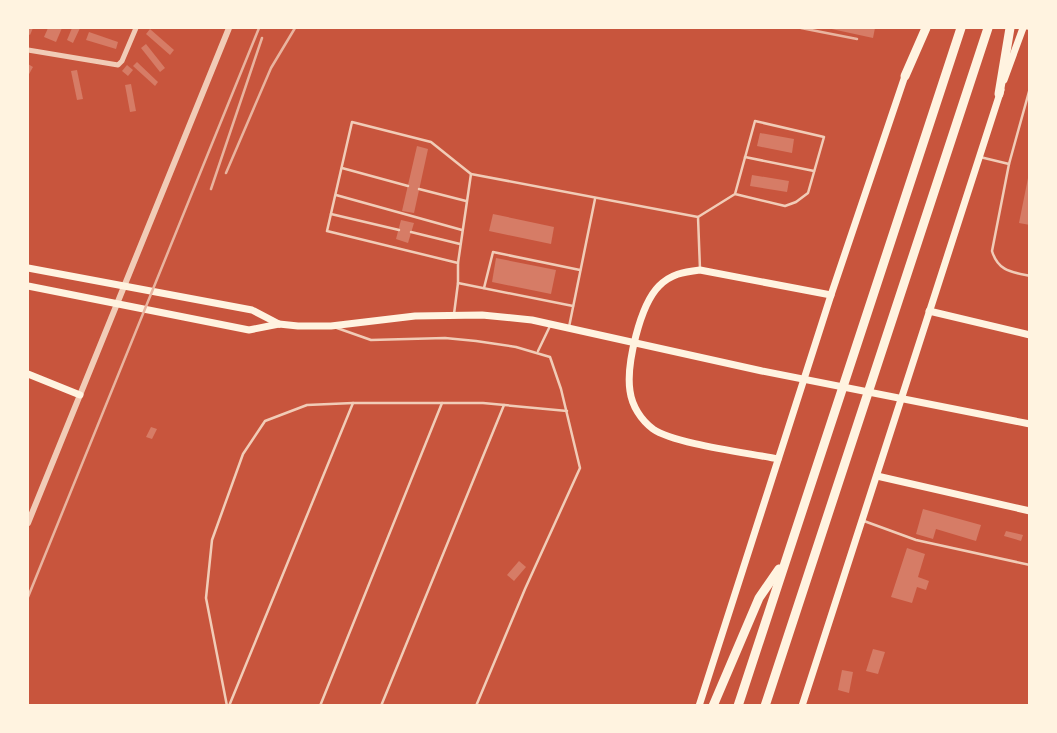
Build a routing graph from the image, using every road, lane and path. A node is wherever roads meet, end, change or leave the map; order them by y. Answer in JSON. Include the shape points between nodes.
{"nodes":[{"id":1,"x":136,"y":28,"type":"edge"},
{"id":2,"x":229,"y":28,"type":"edge"},
{"id":3,"x":921,"y":28,"type":"edge"},
{"id":4,"x":926,"y":28,"type":"edge"},
{"id":5,"x":961,"y":28,"type":"edge"},
{"id":6,"x":988,"y":28,"type":"edge"},
{"id":7,"x":1010,"y":28,"type":"edge"},
{"id":8,"x":1024,"y":28,"type":"edge"},
{"id":9,"x":1030,"y":28,"type":"edge"},
{"id":10,"x":28,"y":50,"type":"edge"},
{"id":11,"x":905,"y":76,"type":"junction"},
{"id":12,"x":1030,"y":88,"type":"edge"},
{"id":13,"x":999,"y":94,"type":"junction"},
{"id":14,"x":979,"y":156,"type":"junction"},
{"id":15,"x":745,"y":157,"type":"junction"},
{"id":16,"x":1009,"y":164,"type":"junction"},
{"id":17,"x":342,"y":168,"type":"junction"},
{"id":18,"x":814,"y":171,"type":"junction"},
{"id":19,"x":471,"y":174,"type":"junction"},
{"id":20,"x":408,"y":186,"type":"dead end"},
{"id":21,"x":420,"y":189,"type":"dead end"},
{"id":22,"x":735,"y":194,"type":"junction"},
{"id":23,"x":336,"y":195,"type":"junction"},
{"id":24,"x":595,"y":199,"type":"junction"},
{"id":25,"x":466,"y":201,"type":"junction"},
{"id":26,"x":331,"y":214,"type":"junction"},
{"id":27,"x":698,"y":217,"type":"junction"},
{"id":28,"x":399,"y":230,"type":"dead end"},
{"id":29,"x":462,"y":230,"type":"junction"},
{"id":30,"x":411,"y":232,"type":"dead end"},
{"id":31,"x":460,"y":244,"type":"junction"},
{"id":32,"x":458,"y":263,"type":"junction"},
{"id":33,"x":28,"y":268,"type":"edge"},
{"id":34,"x":580,"y":270,"type":"junction"},
{"id":35,"x":700,"y":270,"type":"junction"},
{"id":36,"x":1030,"y":276,"type":"edge"},
{"id":37,"x":458,"y":283,"type":"junction"},
{"id":38,"x":28,"y":286,"type":"edge"},
{"id":39,"x":484,"y":288,"type":"junction"},
{"id":40,"x":831,"y":296,"type":"junction"},
{"id":41,"x":573,"y":306,"type":"junction"},
{"id":42,"x":929,"y":311,"type":"junction"},
{"id":43,"x":454,"y":314,"type":"junction"},
{"id":44,"x":279,"y":324,"type":"junction"},
{"id":45,"x":551,"y":324,"type":"junction"},
{"id":46,"x":331,"y":326,"type":"junction"},
{"id":47,"x":569,"y":329,"type":"junction"},
{"id":48,"x":1030,"y":335,"type":"edge"},
{"id":49,"x":635,"y":342,"type":"junction"},
{"id":50,"x":538,"y":351,"type":"junction"},
{"id":51,"x":28,"y":374,"type":"edge"},
{"id":52,"x":80,"y":395,"type":"junction"},
{"id":53,"x":353,"y":403,"type":"junction"},
{"id":54,"x":442,"y":403,"type":"junction"},
{"id":55,"x":504,"y":405,"type":"junction"},
{"id":56,"x":567,"y":411,"type":"junction"},
{"id":57,"x":1030,"y":424,"type":"edge"},
{"id":58,"x":778,"y":458,"type":"junction"},
{"id":59,"x":877,"y":476,"type":"junction"},
{"id":60,"x":1030,"y":511,"type":"edge"},
{"id":61,"x":862,"y":520,"type":"junction"},
{"id":62,"x":28,"y":523,"type":"edge"},
{"id":63,"x":786,"y":559,"type":"junction"},
{"id":64,"x":1030,"y":564,"type":"edge"},
{"id":65,"x":228,"y":706,"type":"edge"},
{"id":66,"x":320,"y":706,"type":"edge"},
{"id":67,"x":381,"y":706,"type":"edge"},
{"id":68,"x":476,"y":706,"type":"edge"},
{"id":69,"x":699,"y":706,"type":"edge"},
{"id":70,"x":713,"y":706,"type":"edge"},
{"id":71,"x":738,"y":706,"type":"edge"},
{"id":72,"x":765,"y":706,"type":"edge"},
{"id":73,"x":802,"y":706,"type":"edge"}],
"edges":[{"from":1,"to":10,"type":"street","via":[[118,65]]},
{"from":2,"to":52,"type":"street"},
{"from":3,"to":11,"type":"main road"},
{"from":4,"to":11,"type":"highway"},
{"from":5,"to":63,"type":"highway"},
{"from":6,"to":72,"type":"highway"},
{"from":7,"to":13,"type":"highway"},
{"from":8,"to":9,"type":"lane"},
{"from":8,"to":13,"type":"main road"},
{"from":11,"to":40,"type":"main road"},
{"from":12,"to":16,"type":"lane"},
{"from":13,"to":14,"type":"main road"},
{"from":14,"to":16,"type":"lane"},
{"from":14,"to":42,"type":"main road"},
{"from":15,"to":18,"type":"lane"},
{"from":15,"to":18,"type":"lane","via":[[755,121],[824,137]]},
{"from":15,"to":22,"type":"lane"},
{"from":16,"to":36,"type":"lane","via":[[992,251],[1002,269]]},
{"from":17,"to":19,"type":"lane","via":[[352,122],[432,142]]},
{"from":17,"to":20,"type":"lane"},
{"from":17,"to":23,"type":"lane"},
{"from":18,"to":22,"type":"lane","via":[[808,193],[785,206]]},
{"from":19,"to":24,"type":"lane"},
{"from":19,"to":25,"type":"lane"},
{"from":21,"to":25,"type":"lane"},
{"from":22,"to":27,"type":"lane"},
{"from":23,"to":26,"type":"lane"},
{"from":23,"to":29,"type":"lane"},
{"from":24,"to":27,"type":"lane"},
{"from":24,"to":34,"type":"lane"},
{"from":25,"to":29,"type":"lane"},
{"from":26,"to":28,"type":"lane"},
{"from":26,"to":32,"type":"lane","via":[[327,231]]},
{"from":27,"to":35,"type":"lane"},
{"from":29,"to":31,"type":"lane"},
{"from":30,"to":31,"type":"lane"},
{"from":31,"to":32,"type":"lane"},
{"from":32,"to":37,"type":"lane"},
{"from":33,"to":44,"type":"main road","via":[[252,310]]},
{"from":34,"to":39,"type":"lane","via":[[493,252]]},
{"from":34,"to":41,"type":"lane"},
{"from":35,"to":40,"type":"main road"},
{"from":35,"to":49,"type":"main road","via":[[675,274],[658,287],[650,297]]},
{"from":37,"to":39,"type":"lane"},
{"from":37,"to":43,"type":"lane"},
{"from":38,"to":44,"type":"main road","via":[[248,330]]},
{"from":39,"to":41,"type":"lane"},
{"from":40,"to":58,"type":"main road"},
{"from":41,"to":47,"type":"lane"},
{"from":42,"to":48,"type":"main road"},
{"from":42,"to":59,"type":"main road"},
{"from":43,"to":45,"type":"main road"},
{"from":43,"to":46,"type":"main road"},
{"from":44,"to":46,"type":"main road"},
{"from":45,"to":47,"type":"main road"},
{"from":45,"to":50,"type":"lane"},
{"from":46,"to":50,"type":"lane","via":[[371,340],[445,338]]},
{"from":47,"to":49,"type":"main road"},
{"from":49,"to":57,"type":"main road","via":[[762,371]]},
{"from":49,"to":58,"type":"main road","via":[[630,392],[640,416],[653,428],[677,439]]},
{"from":50,"to":56,"type":"lane","via":[[550,357]]},
{"from":51,"to":52,"type":"main road"},
{"from":52,"to":62,"type":"street"},
{"from":53,"to":54,"type":"lane"},
{"from":53,"to":65,"type":"lane"},
{"from":53,"to":65,"type":"lane","via":[[307,405],[264,421],[243,454],[212,540],[206,598]]},
{"from":54,"to":55,"type":"lane"},
{"from":54,"to":66,"type":"lane"},
{"from":55,"to":56,"type":"lane"},
{"from":55,"to":67,"type":"lane"},
{"from":56,"to":68,"type":"lane","via":[[580,468]]},
{"from":58,"to":69,"type":"main road"},
{"from":59,"to":60,"type":"main road"},
{"from":59,"to":61,"type":"main road"},
{"from":61,"to":64,"type":"lane","via":[[916,540]]},
{"from":61,"to":73,"type":"main road"},
{"from":63,"to":70,"type":"highway","via":[[759,598]]},
{"from":63,"to":71,"type":"highway"}]}
